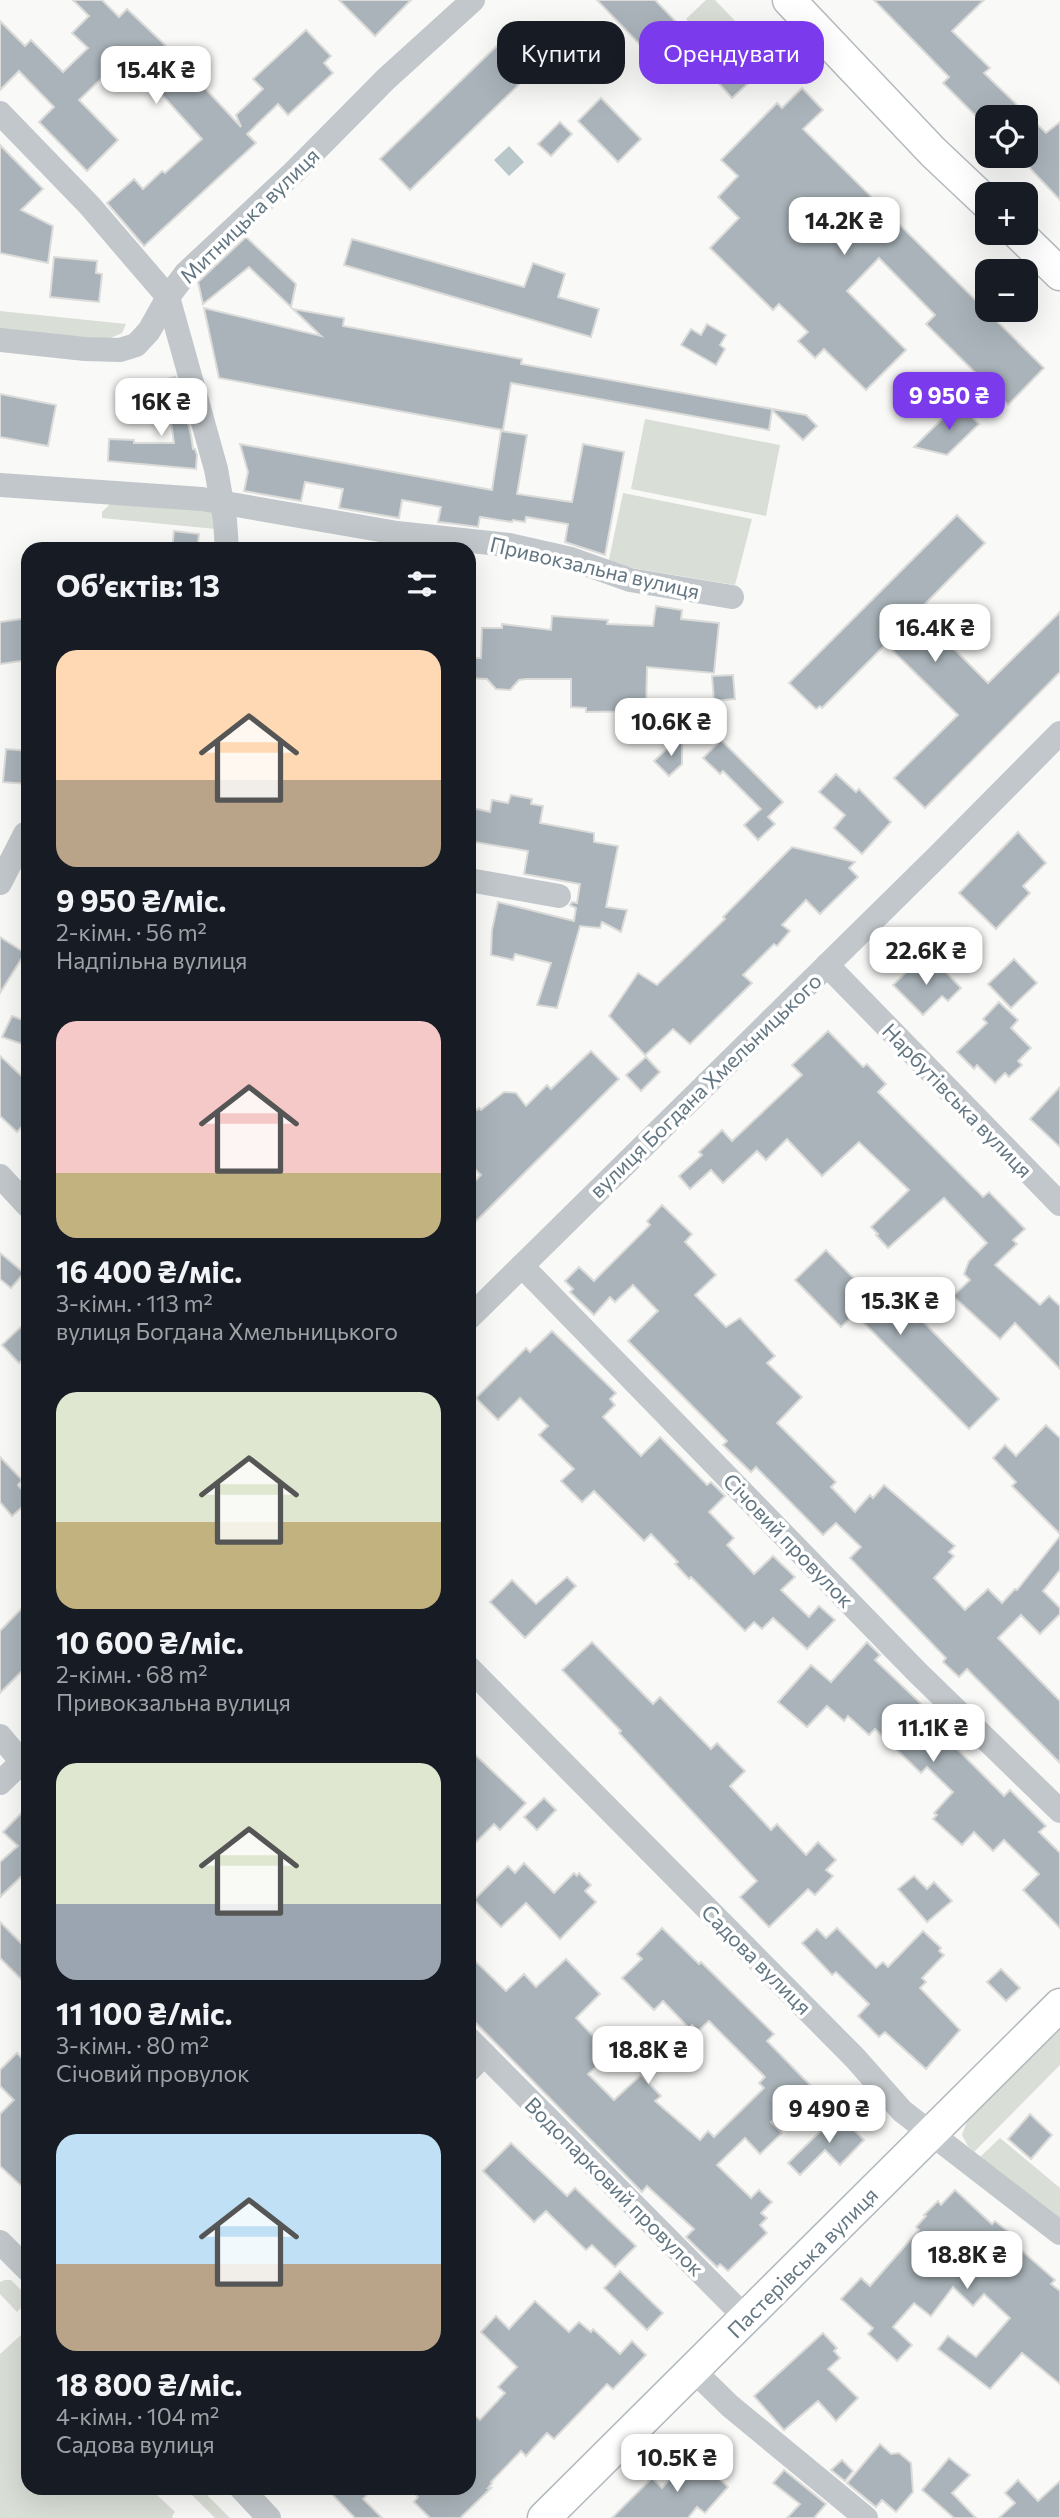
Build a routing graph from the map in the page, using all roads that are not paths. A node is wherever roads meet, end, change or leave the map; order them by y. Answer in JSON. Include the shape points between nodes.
{"nodes":[{"id":1,"x":473,"y":0,"type":"edge"},
{"id":2,"x":789,"y":0,"type":"edge"},
{"id":3,"x":0,"y":113,"type":"edge"},
{"id":4,"x":975,"y":192,"type":"edge"},
{"id":5,"x":1030,"y":245,"type":"edge"},
{"id":6,"x":1060,"y":274,"type":"edge"},
{"id":7,"x":168,"y":297,"type":"junction"},
{"id":8,"x":0,"y":340,"type":"edge"},
{"id":9,"x":0,"y":485,"type":"edge"},
{"id":10,"x":222,"y":502,"type":"junction"},
{"id":11,"x":226,"y":542,"type":"edge"},
{"id":12,"x":732,"y":597,"type":"dead end"},
{"id":13,"x":1060,"y":733,"type":"edge"},
{"id":14,"x":21,"y":842,"type":"edge"},
{"id":15,"x":476,"y":881,"type":"edge"},
{"id":16,"x":0,"y":883,"type":"edge"},
{"id":17,"x":559,"y":896,"type":"dead end"},
{"id":18,"x":827,"y":965,"type":"junction"},
{"id":19,"x":0,"y":1176,"type":"edge"},
{"id":20,"x":21,"y":1198,"type":"edge"},
{"id":21,"x":1060,"y":1204,"type":"edge"},
{"id":22,"x":522,"y":1266,"type":"junction"},
{"id":23,"x":476,"y":1311,"type":"edge"},
{"id":24,"x":476,"y":1675,"type":"edge"},
{"id":25,"x":0,"y":1736,"type":"edge"},
{"id":26,"x":21,"y":1755,"type":"edge"},
{"id":27,"x":21,"y":1763,"type":"edge"},
{"id":28,"x":0,"y":1783,"type":"edge"},
{"id":29,"x":1060,"y":1811,"type":"edge"},
{"id":30,"x":1060,"y":2005,"type":"edge"},
{"id":31,"x":476,"y":2056,"type":"edge"},
{"id":32,"x":932,"y":2133,"type":"junction"},
{"id":33,"x":1060,"y":2233,"type":"edge"},
{"id":34,"x":0,"y":2242,"type":"edge"},
{"id":35,"x":21,"y":2263,"type":"edge"},
{"id":36,"x":746,"y":2318,"type":"junction"},
{"id":37,"x":693,"y":2370,"type":"junction"},
{"id":38,"x":248,"y":2495,"type":"edge"},
{"id":39,"x":859,"y":2516,"type":"edge"},
{"id":40,"x":269,"y":2518,"type":"edge"},
{"id":41,"x":544,"y":2518,"type":"edge"}],
"edges":[{"from":1,"to":7,"type":"street","name":"Митницька вулиця","via":[[186,273]]},
{"from":2,"to":4,"type":"main road"},
{"from":3,"to":7,"type":"street","via":[[90,206]]},
{"from":5,"to":6,"type":"main road"},
{"from":7,"to":8,"type":"street","name":"Митницька вулиця","via":[[149,331],[128,348],[85,349]]},
{"from":7,"to":10,"type":"street","via":[[204,419]]},
{"from":9,"to":10,"type":"street","name":"Привокзальна вулиця"},
{"from":10,"to":11,"type":"street"},
{"from":10,"to":12,"type":"street","name":"Привокзальна вулиця","via":[[390,532],[509,545],[571,559],[630,580]]},
{"from":13,"to":18,"type":"street","name":"вулиця Богдана Хмельницького"},
{"from":14,"to":16,"type":"street"},
{"from":15,"to":17,"type":"street"},
{"from":18,"to":21,"type":"street","name":"Нарбутівська вулиця"},
{"from":18,"to":22,"type":"street","name":"вулиця Богдана Хмельницького"},
{"from":19,"to":20,"type":"street"},
{"from":22,"to":23,"type":"street","name":"вулиця Богдана Хмельницького"},
{"from":22,"to":29,"type":"street","name":"Січовий провулок","via":[[917,1672]]},
{"from":24,"to":32,"type":"street","name":"Садова вулиця","via":[[902,2111]]},
{"from":25,"to":26,"type":"street"},
{"from":27,"to":28,"type":"street"},
{"from":30,"to":32,"type":"main road","name":"Пастерівська вулиця"},
{"from":31,"to":36,"type":"street","name":"Водопарковий провулок"},
{"from":32,"to":33,"type":"street","name":"Садова вулиця"},
{"from":32,"to":36,"type":"main road","name":"Пастерівська вулиця"},
{"from":34,"to":35,"type":"street"},
{"from":36,"to":37,"type":"main road","name":"Пастерівська вулиця"},
{"from":37,"to":39,"type":"street"},
{"from":37,"to":41,"type":"main road","name":"Пастерівська вулиця"},
{"from":38,"to":40,"type":"street"}]}
